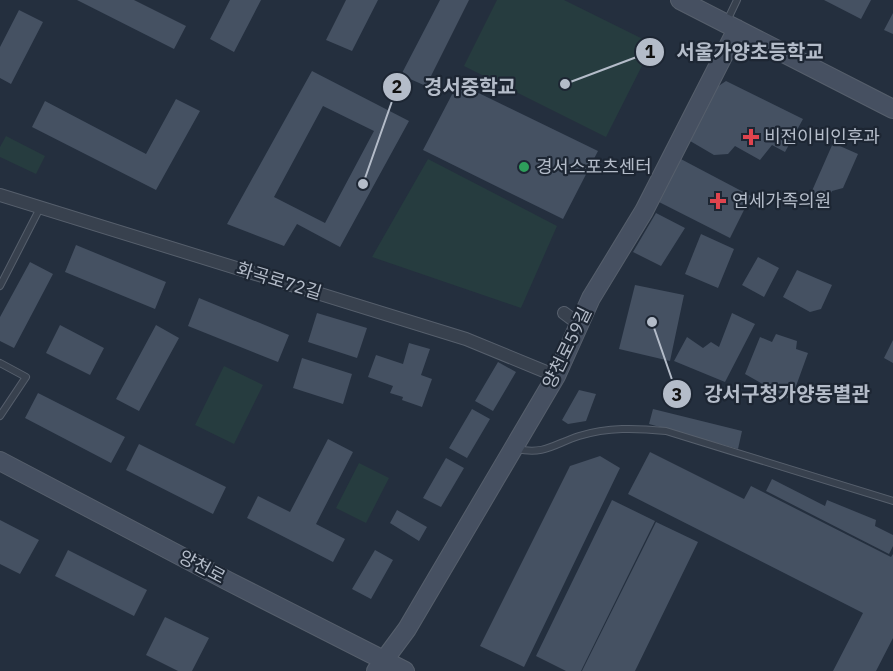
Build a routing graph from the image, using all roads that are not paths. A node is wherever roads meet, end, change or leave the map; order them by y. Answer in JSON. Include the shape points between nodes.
{"nodes":[{"id":1,"x":680,"y":0,"type":"edge"},
{"id":2,"x":737,"y":0,"type":"edge"},
{"id":3,"x":732,"y":26,"type":"junction"},
{"id":4,"x":893,"y":109,"type":"edge"},
{"id":5,"x":0,"y":195,"type":"edge"},
{"id":6,"x":40,"y":207,"type":"junction"},
{"id":7,"x":0,"y":285,"type":"edge"},
{"id":8,"x":564,"y":314,"type":"dead end"},
{"id":9,"x":580,"y":325,"type":"junction"},
{"id":10,"x":0,"y":363,"type":"edge"},
{"id":11,"x":556,"y":376,"type":"junction"},
{"id":12,"x":0,"y":416,"type":"edge"},
{"id":13,"x":513,"y":449,"type":"junction"},
{"id":14,"x":0,"y":461,"type":"edge"},
{"id":15,"x":893,"y":501,"type":"edge"},
{"id":16,"x":380,"y":665,"type":"edge"},
{"id":17,"x":405,"y":671,"type":"edge"}],
"edges":[{"from":1,"to":3,"type":"street"},
{"from":2,"to":3,"type":"lane"},
{"from":3,"to":4,"type":"street"},
{"from":3,"to":9,"type":"street","name":"양천로59길","via":[[644,211],[591,298]]},
{"from":5,"to":6,"type":"street","name":"화곡로72길"},
{"from":6,"to":7,"type":"lane"},
{"from":6,"to":11,"type":"street","name":"화곡로72길","via":[[466,339]]},
{"from":8,"to":9,"type":"street"},
{"from":9,"to":11,"type":"street","name":"양천로59길"},
{"from":10,"to":12,"type":"lane","via":[[26,376]]},
{"from":11,"to":13,"type":"street","name":"양천로59길"},
{"from":13,"to":15,"type":"lane","via":[[543,451],[578,436],[622,428],[666,431]]},
{"from":13,"to":16,"type":"street","name":"양천로59길","via":[[407,629]]},
{"from":14,"to":16,"type":"street","name":"양천로"},
{"from":16,"to":17,"type":"street","name":"양천로"}]}
